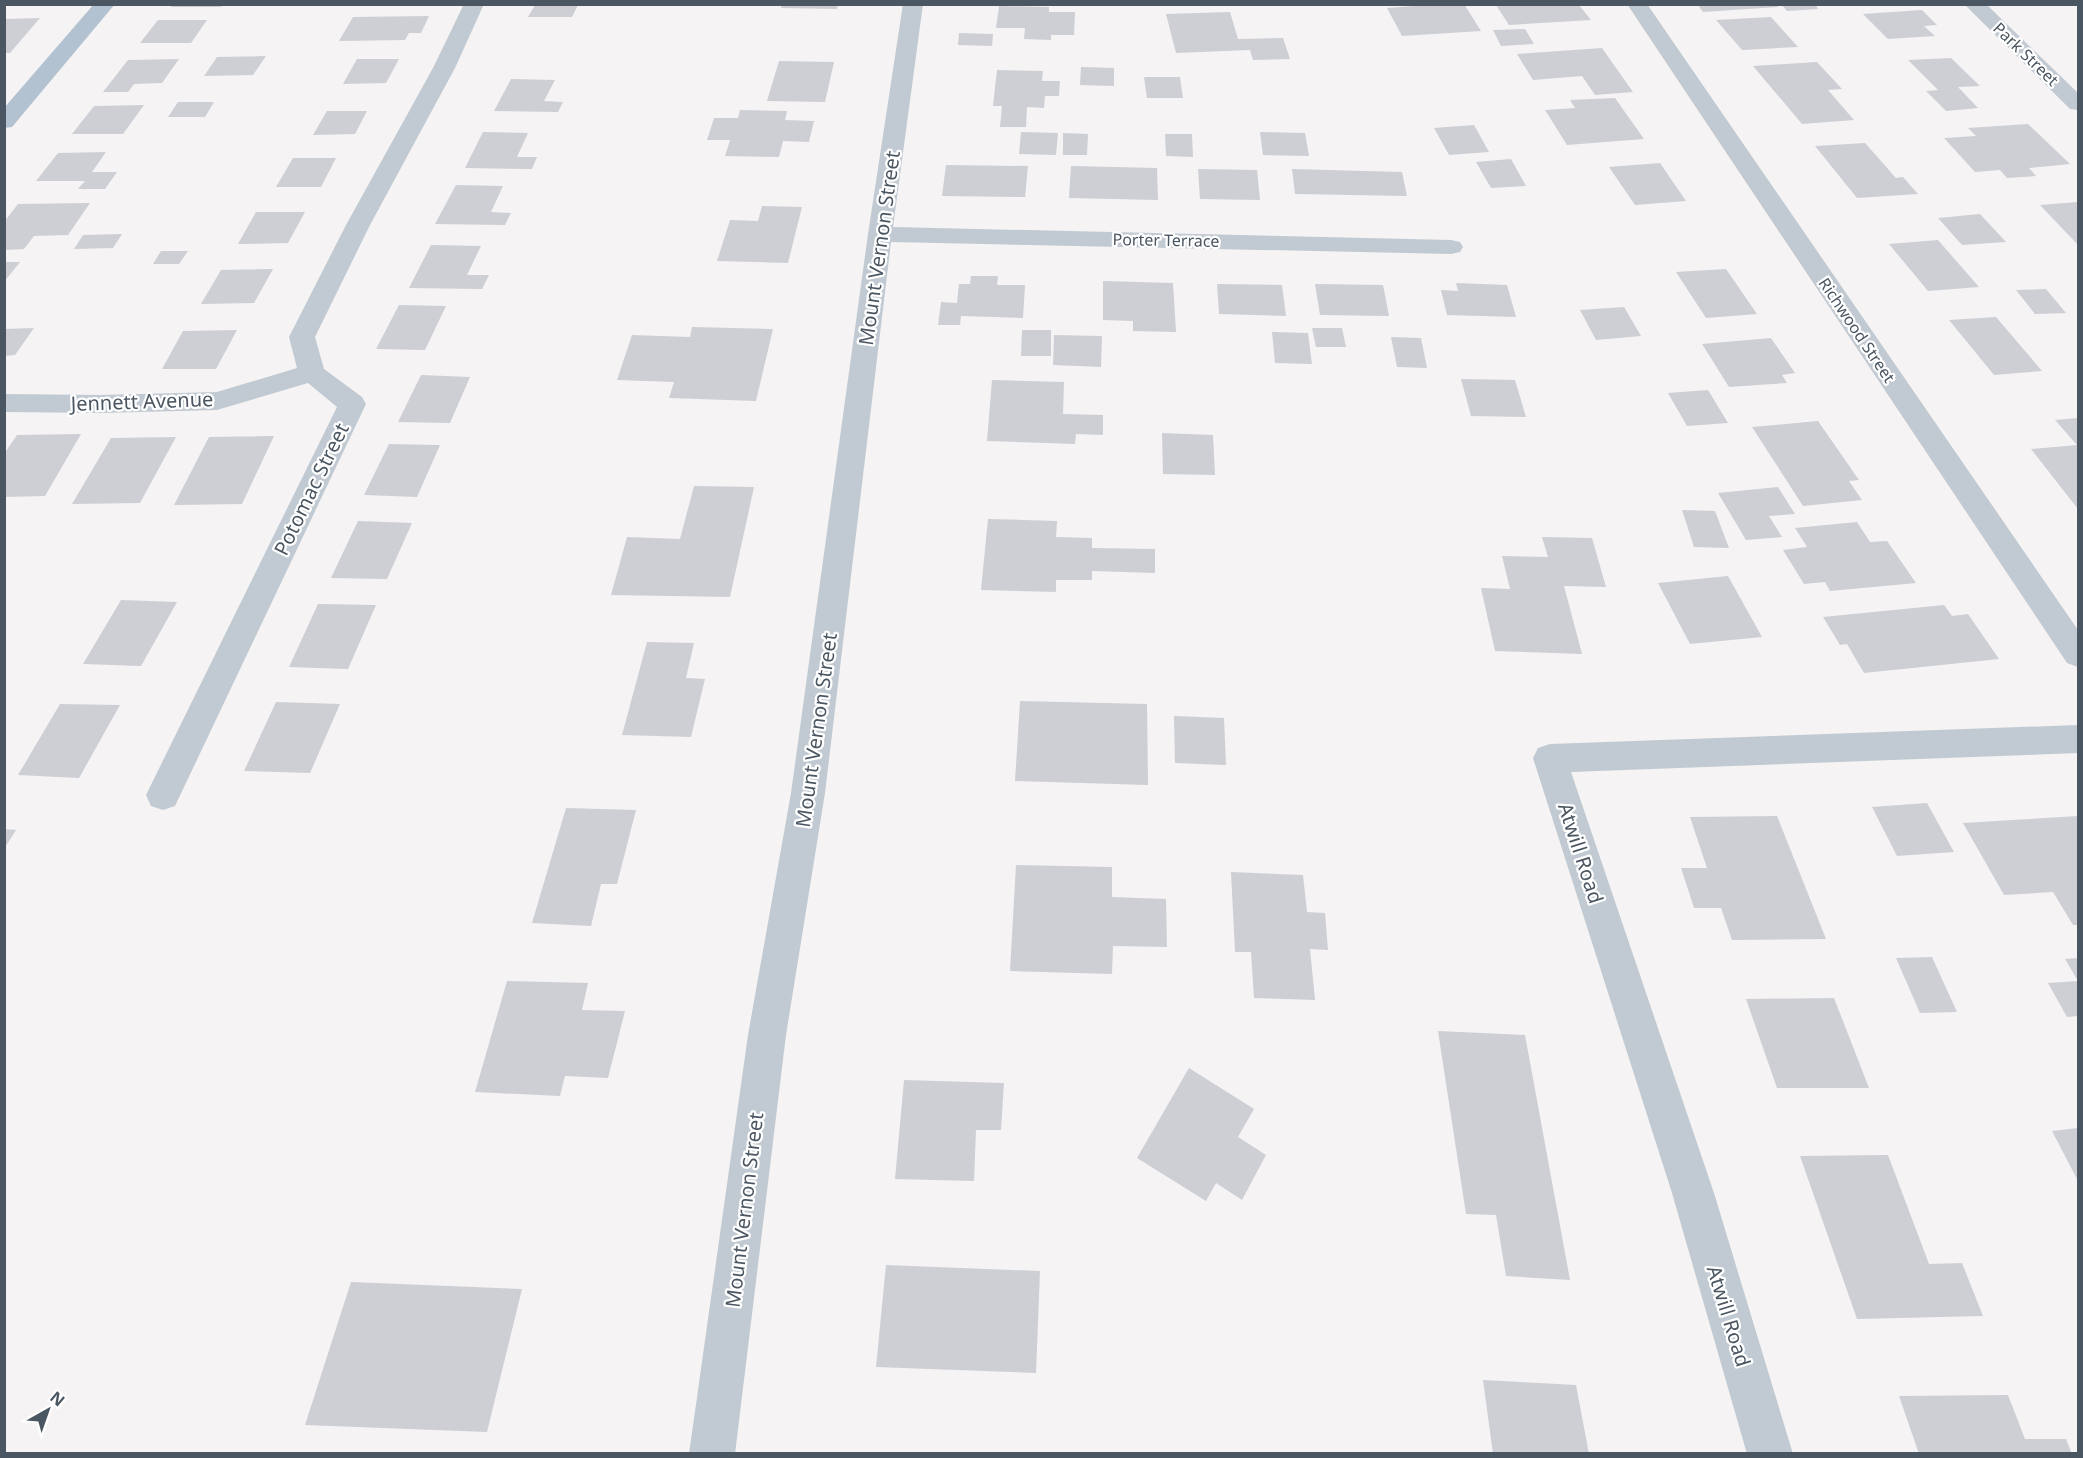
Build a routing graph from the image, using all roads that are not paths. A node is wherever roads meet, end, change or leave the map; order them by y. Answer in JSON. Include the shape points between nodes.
{"nodes":[{"id":1,"x":105,"y":4,"type":"edge"},
{"id":2,"x":474,"y":4,"type":"edge"},
{"id":3,"x":913,"y":4,"type":"edge"},
{"id":4,"x":1637,"y":4,"type":"edge"},
{"id":5,"x":1974,"y":4,"type":"edge"},
{"id":6,"x":2079,"y":104,"type":"edge"},
{"id":7,"x":4,"y":122,"type":"edge"},
{"id":8,"x":880,"y":234,"type":"junction"},
{"id":9,"x":1451,"y":247,"type":"dead end"},
{"id":10,"x":312,"y":373,"type":"junction"},
{"id":11,"x":4,"y":403,"type":"edge"},
{"id":12,"x":2079,"y":654,"type":"edge"},
{"id":13,"x":2079,"y":739,"type":"edge"},
{"id":14,"x":163,"y":795,"type":"dead end"},
{"id":15,"x":712,"y":1454,"type":"edge"},
{"id":16,"x":1770,"y":1454,"type":"edge"}],
"edges":[{"from":1,"to":7,"type":"main road"},
{"from":2,"to":10,"type":"street","via":[[302,337]]},
{"from":3,"to":8,"type":"street","name":"Mount Vernon Street"},
{"from":4,"to":12,"type":"street","name":"Richwood Street"},
{"from":5,"to":6,"type":"street","name":"Park Street"},
{"from":8,"to":9,"type":"street","name":"Porter Terrace"},
{"from":8,"to":15,"type":"street","name":"Mount Vernon Street","via":[[810,782],[767,1035]]},
{"from":10,"to":11,"type":"street","name":"Jennett Avenue","via":[[217,401]]},
{"from":10,"to":14,"type":"street","name":"Potomac Street","via":[[352,405]]},
{"from":13,"to":16,"type":"street","name":"Atwill Road","via":[[1550,758],[1693,1193]]}]}
